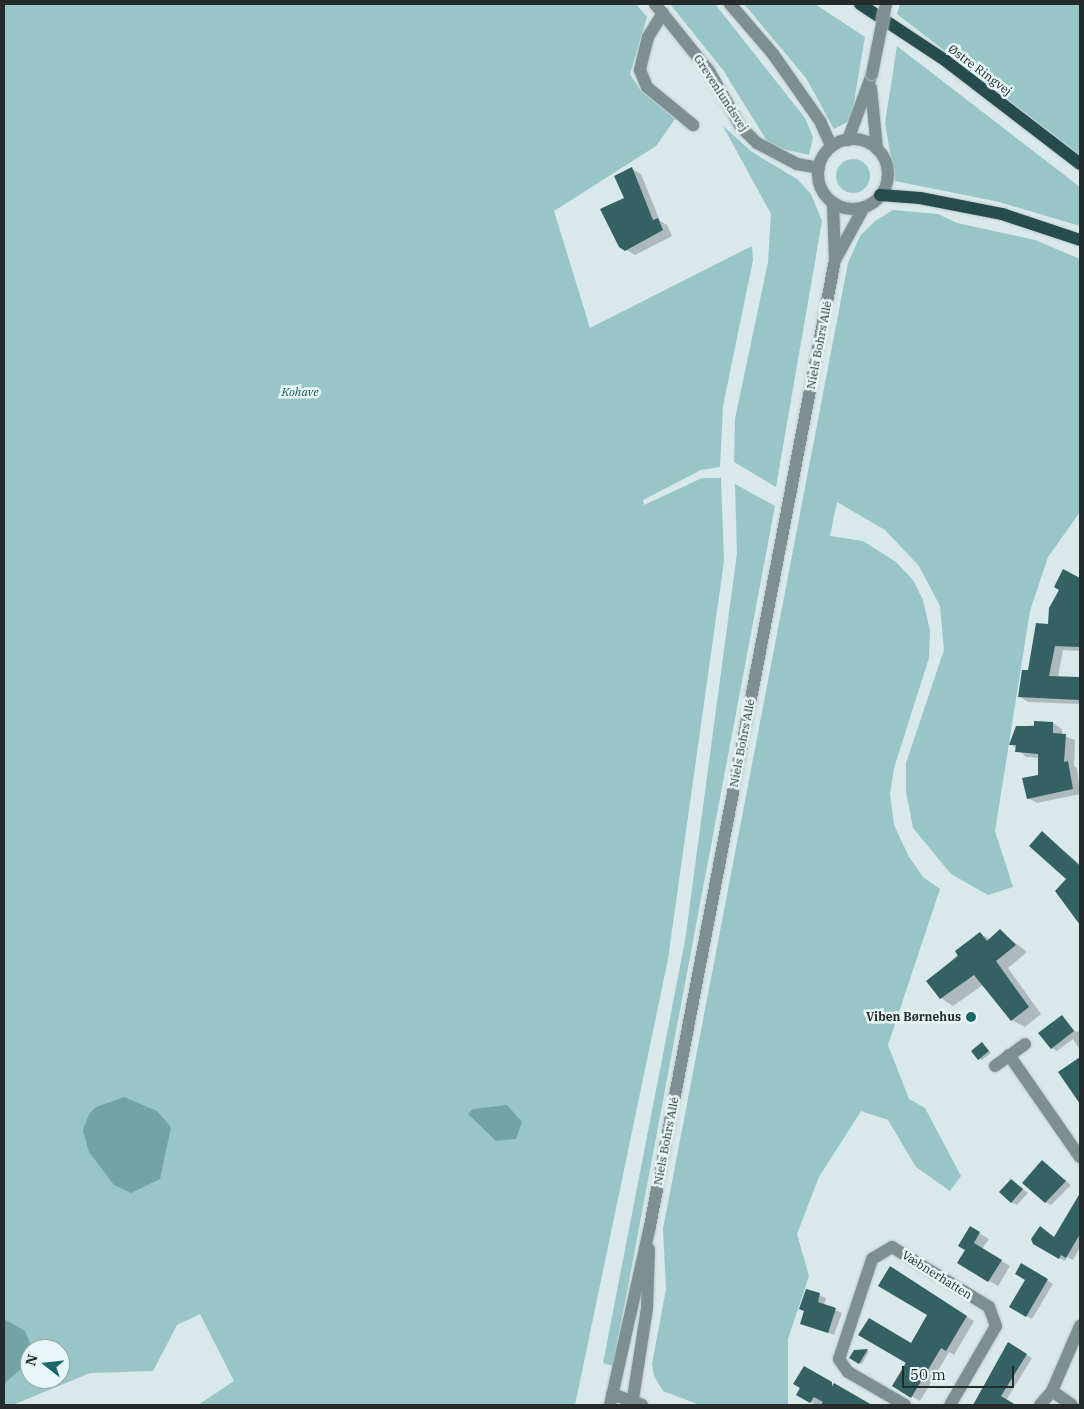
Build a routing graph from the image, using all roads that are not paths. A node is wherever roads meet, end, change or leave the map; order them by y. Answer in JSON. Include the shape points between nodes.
{"nodes":[{"id":1,"x":730,"y":4,"type":"edge"},
{"id":2,"x":860,"y":4,"type":"edge"},
{"id":3,"x":886,"y":4,"type":"edge"},
{"id":4,"x":659,"y":8,"type":"edge"},
{"id":5,"x":871,"y":80,"type":"junction"},
{"id":6,"x":693,"y":125,"type":"dead end"},
{"id":7,"x":848,"y":140,"type":"junction"},
{"id":8,"x":832,"y":146,"type":"junction"},
{"id":9,"x":877,"y":149,"type":"junction"},
{"id":10,"x":1080,"y":164,"type":"edge"},
{"id":11,"x":819,"y":168,"type":"junction"},
{"id":12,"x":880,"y":195,"type":"junction"},
{"id":13,"x":833,"y":203,"type":"junction"},
{"id":14,"x":864,"y":207,"type":"junction"},
{"id":15,"x":1080,"y":240,"type":"edge"},
{"id":16,"x":835,"y":260,"type":"junction"},
{"id":17,"x":1025,"y":1044,"type":"dead end"},
{"id":18,"x":1009,"y":1055,"type":"junction"},
{"id":19,"x":995,"y":1066,"type":"dead end"},
{"id":20,"x":1080,"y":1157,"type":"edge"},
{"id":21,"x":650,"y":1226,"type":"junction"},
{"id":22,"x":1080,"y":1326,"type":"edge"},
{"id":23,"x":1052,"y":1391,"type":"junction"},
{"id":24,"x":611,"y":1400,"type":"edge"},
{"id":25,"x":636,"y":1404,"type":"edge"},
{"id":26,"x":904,"y":1405,"type":"edge"},
{"id":27,"x":950,"y":1405,"type":"edge"},
{"id":28,"x":1040,"y":1405,"type":"edge"},
{"id":29,"x":1072,"y":1405,"type":"edge"}],
"edges":[{"from":1,"to":8,"type":"street","via":[[799,91],[820,121]]},
{"from":2,"to":10,"type":"main road","name":"Østre Ringvej","via":[[946,61]]},
{"from":3,"to":5,"type":"street","bridge":true},
{"from":4,"to":6,"type":"street","name":"Grevenlundsvej","via":[[640,70],[647,87]]},
{"from":4,"to":11,"type":"street","name":"Grevenlundsvej","via":[[709,71],[741,127],[757,143],[797,164]]},
{"from":5,"to":7,"type":"street"},
{"from":5,"to":9,"type":"street"},
{"from":7,"to":8,"type":"street"},
{"from":7,"to":9,"type":"street","via":[[866,142]]},
{"from":8,"to":11,"type":"street"},
{"from":9,"to":12,"type":"street","via":[[887,171]]},
{"from":11,"to":13,"type":"street","via":[[821,188]]},
{"from":12,"to":14,"type":"street"},
{"from":12,"to":15,"type":"main road","via":[[920,198],[1002,214]]},
{"from":13,"to":14,"type":"street","via":[[848,208]]},
{"from":13,"to":16,"type":"street","name":"Niels Bohrs Allé"},
{"from":14,"to":16,"type":"street","name":"Niels Bohrs Allé"},
{"from":16,"to":21,"type":"street","name":"Niels Bohrs Allé"},
{"from":17,"to":18,"type":"street"},
{"from":18,"to":19,"type":"street"},
{"from":18,"to":20,"type":"street"},
{"from":21,"to":24,"type":"street","name":"Niels Bohrs Allé"},
{"from":21,"to":25,"type":"street","name":"Niels Bohrs Allé","via":[[647,1308]]},
{"from":22,"to":23,"type":"street"},
{"from":23,"to":28,"type":"street"},
{"from":23,"to":29,"type":"street"},
{"from":24,"to":25,"type":"street"},
{"from":26,"to":27,"type":"street","name":"Væbnerhatten","via":[[848,1372],[839,1359],[872,1259],[892,1247],[989,1307],[996,1326]]}]}
